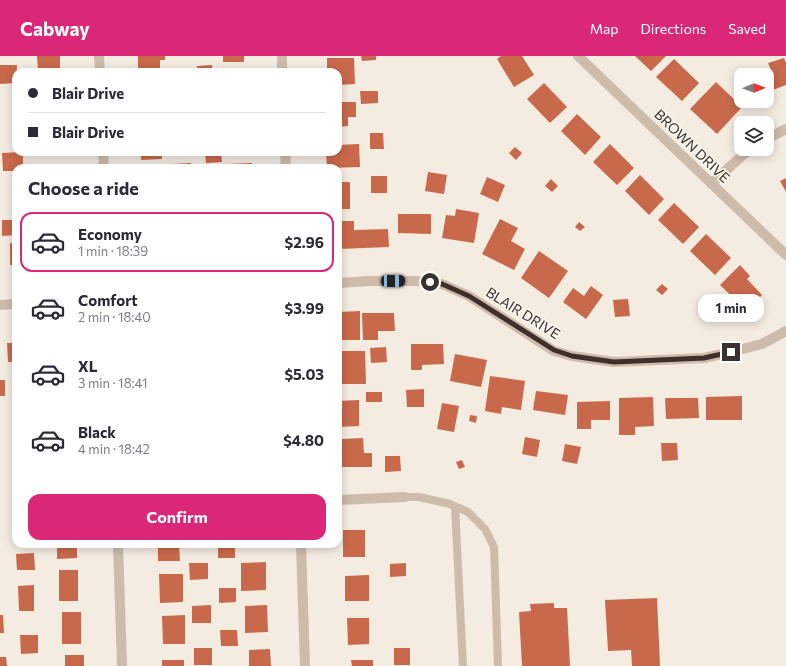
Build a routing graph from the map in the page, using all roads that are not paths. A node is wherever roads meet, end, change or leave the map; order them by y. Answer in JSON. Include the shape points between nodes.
{"nodes":[{"id":1,"x":99,"y":56,"type":"edge"},
{"id":2,"x":282,"y":56,"type":"edge"},
{"id":3,"x":578,"y":56,"type":"edge"},
{"id":4,"x":100,"y":68,"type":"edge"},
{"id":5,"x":282,"y":68,"type":"edge"},
{"id":6,"x":786,"y":129,"type":"edge"},
{"id":7,"x":774,"y":135,"type":"edge"},
{"id":8,"x":742,"y":156,"type":"edge"},
{"id":9,"x":712,"y":184,"type":"junction"},
{"id":10,"x":786,"y":255,"type":"edge"},
{"id":11,"x":342,"y":283,"type":"edge"},
{"id":12,"x":12,"y":304,"type":"edge"},
{"id":13,"x":0,"y":305,"type":"edge"},
{"id":14,"x":786,"y":331,"type":"edge"},
{"id":15,"x":405,"y":497,"type":"joint"},
{"id":16,"x":342,"y":500,"type":"edge"},
{"id":17,"x":455,"y":506,"type":"junction"},
{"id":18,"x":118,"y":548,"type":"edge"},
{"id":19,"x":301,"y":548,"type":"edge"},
{"id":20,"x":122,"y":666,"type":"edge"},
{"id":21,"x":305,"y":666,"type":"edge"},
{"id":22,"x":463,"y":666,"type":"edge"},
{"id":23,"x":498,"y":666,"type":"edge"}],
"edges":[{"from":1,"to":4,"type":"street"},
{"from":2,"to":5,"type":"street"},
{"from":3,"to":9,"type":"street","name":"BROWN DRIVE"},
{"from":6,"to":7,"type":"street"},
{"from":8,"to":9,"type":"street"},
{"from":9,"to":10,"type":"street","name":"BROWN DRIVE"},
{"from":11,"to":14,"type":"street","name":"BLAIR DRIVE","via":[[417,281],[442,284],[469,296],[554,350],[572,356],[614,362],[704,358],[762,344]]},
{"from":12,"to":13,"type":"street"},
{"from":15,"to":16,"type":"street"},
{"from":15,"to":17,"type":"lane","via":[[419,497]]},
{"from":17,"to":22,"type":"lane"},
{"from":17,"to":23,"type":"lane","via":[[468,512],[485,529],[494,547]]},
{"from":18,"to":20,"type":"street"},
{"from":19,"to":21,"type":"street"}]}
